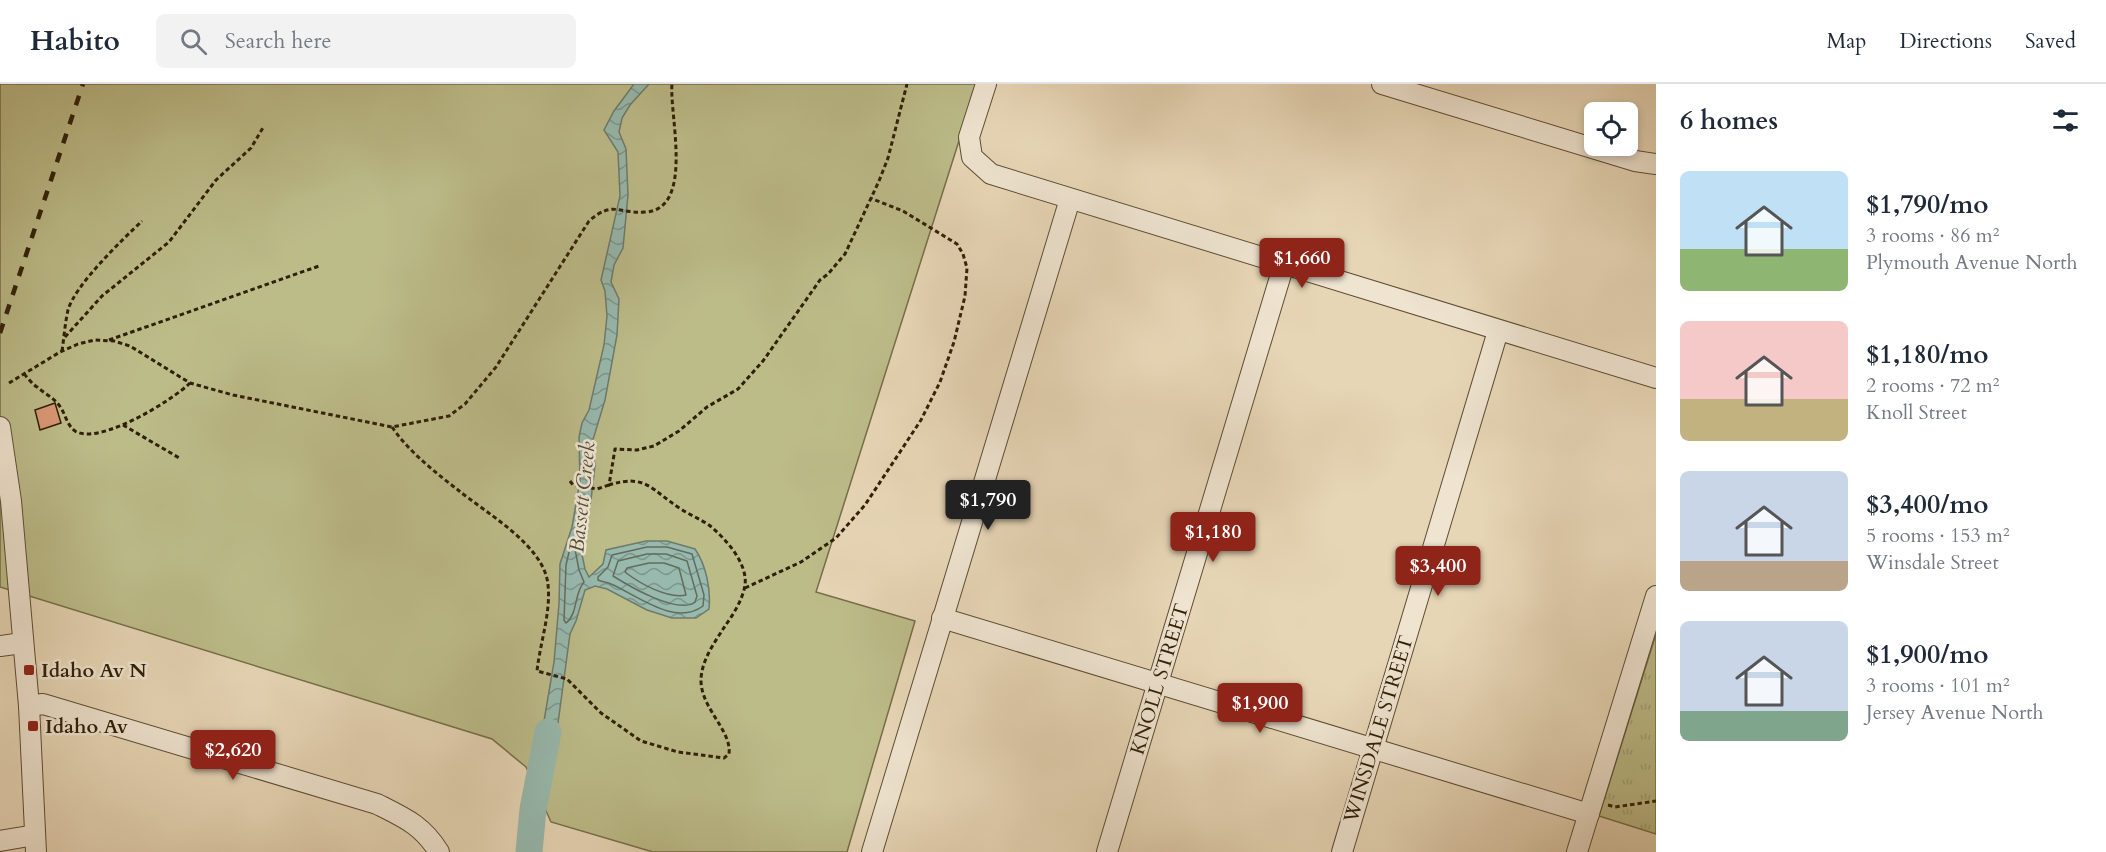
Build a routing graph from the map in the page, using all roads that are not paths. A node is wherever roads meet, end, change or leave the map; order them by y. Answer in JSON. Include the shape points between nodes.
{"nodes":[{"id":1,"x":986,"y":84,"type":"edge"},
{"id":2,"x":1382,"y":84,"type":"edge"},
{"id":3,"x":1656,"y":164,"type":"edge"},
{"id":4,"x":1070,"y":200,"type":"junction"},
{"id":5,"x":1284,"y":264,"type":"junction"},
{"id":6,"x":1498,"y":331,"type":"junction"},
{"id":7,"x":1656,"y":378,"type":"edge"},
{"id":8,"x":0,"y":427,"type":"edge"},
{"id":9,"x":2,"y":454,"type":"edge"},
{"id":10,"x":1656,"y":596,"type":"edge"},
{"id":11,"x":942,"y":618,"type":"junction"},
{"id":12,"x":22,"y":643,"type":"junction"},
{"id":13,"x":0,"y":646,"type":"edge"},
{"id":14,"x":1158,"y":683,"type":"junction"},
{"id":15,"x":29,"y":706,"type":"junction"},
{"id":16,"x":1373,"y":748,"type":"junction"},
{"id":17,"x":1591,"y":805,"type":"junction"},
{"id":18,"x":0,"y":841,"type":"edge"},
{"id":19,"x":36,"y":844,"type":"edge"},
{"id":20,"x":439,"y":852,"type":"edge"},
{"id":21,"x":872,"y":852,"type":"edge"},
{"id":22,"x":1107,"y":852,"type":"edge"},
{"id":23,"x":1341,"y":852,"type":"edge"},
{"id":24,"x":1577,"y":852,"type":"edge"}],
"edges":[{"from":1,"to":4,"type":"street","via":[[969,137],[972,157],[991,174]]},
{"from":2,"to":3,"type":"street","via":[[1635,161]]},
{"from":4,"to":5,"type":"street"},
{"from":4,"to":11,"type":"street"},
{"from":5,"to":6,"type":"street"},
{"from":5,"to":14,"type":"street","name":"KNOLL STREET"},
{"from":6,"to":7,"type":"street"},
{"from":6,"to":16,"type":"street","name":"WINSDALE STREET"},
{"from":8,"to":9,"type":"street"},
{"from":9,"to":12,"type":"street","via":[[11,501]]},
{"from":10,"to":17,"type":"street"},
{"from":11,"to":14,"type":"street"},
{"from":11,"to":21,"type":"street"},
{"from":12,"to":13,"type":"street"},
{"from":12,"to":15,"type":"street"},
{"from":14,"to":16,"type":"street"},
{"from":14,"to":22,"type":"street","name":"KNOLL STREET"},
{"from":15,"to":19,"type":"street"},
{"from":15,"to":20,"type":"street","via":[[43,704],[377,804],[413,822]]},
{"from":16,"to":17,"type":"street"},
{"from":16,"to":23,"type":"street","name":"WINSDALE STREET"},
{"from":17,"to":24,"type":"street"},
{"from":18,"to":19,"type":"street"}]}
